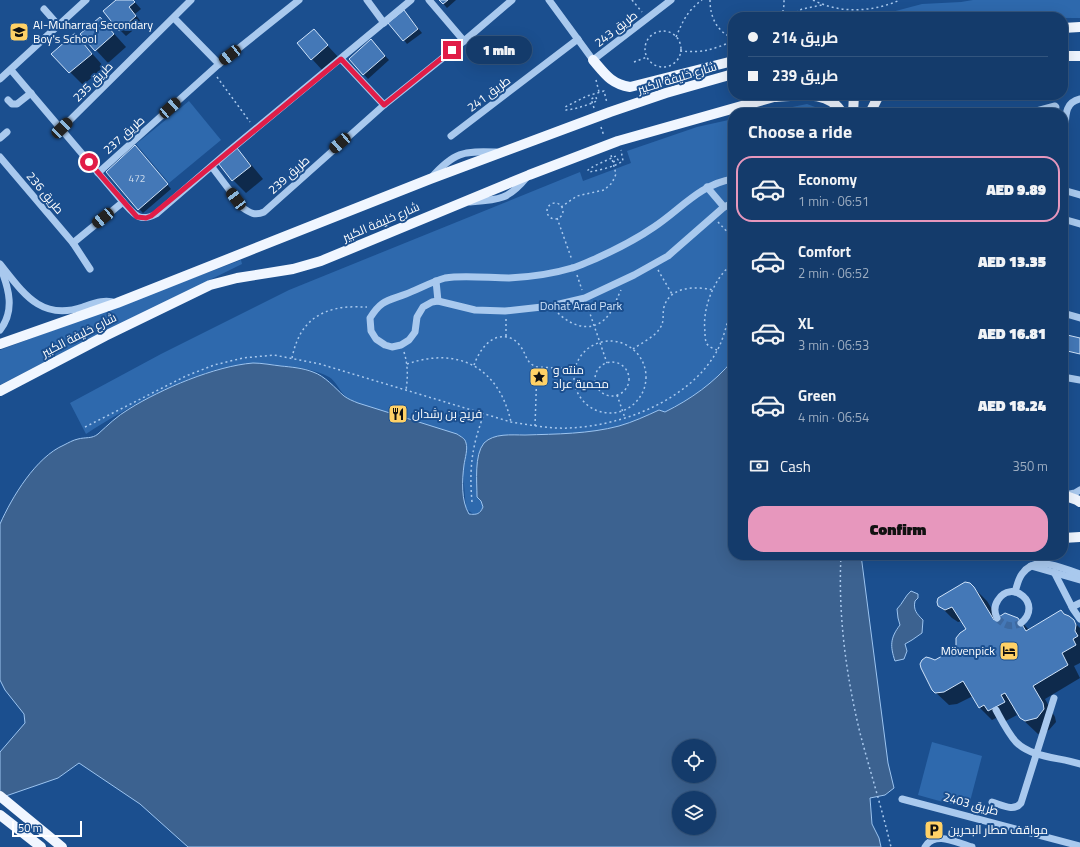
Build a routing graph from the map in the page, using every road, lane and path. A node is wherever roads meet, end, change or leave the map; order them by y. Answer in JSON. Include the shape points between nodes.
{"nodes":[{"id":1,"x":86,"y":0,"type":"edge"},
{"id":2,"x":192,"y":0,"type":"edge"},
{"id":3,"x":299,"y":0,"type":"edge"},
{"id":4,"x":367,"y":0,"type":"edge"},
{"id":5,"x":411,"y":0,"type":"edge"},
{"id":6,"x":429,"y":0,"type":"edge"},
{"id":7,"x":512,"y":0,"type":"edge"},
{"id":8,"x":549,"y":0,"type":"edge"},
{"id":9,"x":632,"y":0,"type":"edge"},
{"id":10,"x":671,"y":0,"type":"edge"},
{"id":11,"x":702,"y":0,"type":"edge"},
{"id":12,"x":710,"y":0,"type":"edge"},
{"id":13,"x":784,"y":0,"type":"edge"},
{"id":14,"x":813,"y":0,"type":"edge"},
{"id":15,"x":900,"y":0,"type":"edge"},
{"id":16,"x":822,"y":5,"type":"junction"},
{"id":17,"x":44,"y":9,"type":"dead end"},
{"id":18,"x":783,"y":12,"type":"edge"},
{"id":19,"x":796,"y":12,"type":"edge"},
{"id":20,"x":174,"y":18,"type":"junction"},
{"id":21,"x":647,"y":19,"type":"junction"},
{"id":22,"x":384,"y":23,"type":"junction"},
{"id":23,"x":58,"y":26,"type":"junction"},
{"id":24,"x":1080,"y":27,"type":"edge"},
{"id":25,"x":1068,"y":28,"type":"edge"},
{"id":26,"x":728,"y":35,"type":"edge"},
{"id":27,"x":676,"y":37,"type":"junction"},
{"id":28,"x":578,"y":39,"type":"junction"},
{"id":29,"x":464,"y":41,"type":"junction"},
{"id":30,"x":728,"y":43,"type":"edge"},
{"id":31,"x":680,"y":51,"type":"junction"},
{"id":32,"x":1068,"y":56,"type":"edge"},
{"id":33,"x":1080,"y":56,"type":"edge"},
{"id":34,"x":647,"y":57,"type":"junction"},
{"id":35,"x":341,"y":59,"type":"junction"},
{"id":36,"x":593,"y":60,"type":"junction"},
{"id":37,"x":634,"y":62,"type":"dead end"},
{"id":38,"x":728,"y":62,"type":"edge"},
{"id":39,"x":219,"y":64,"type":"junction"},
{"id":40,"x":11,"y":70,"type":"junction"},
{"id":41,"x":212,"y":71,"type":"junction"},
{"id":42,"x":728,"y":75,"type":"edge"},
{"id":43,"x":0,"y":79,"type":"edge"},
{"id":44,"x":31,"y":93,"type":"junction"},
{"id":45,"x":1080,"y":99,"type":"edge"},
{"id":46,"x":8,"y":100,"type":"dead end"},
{"id":47,"x":764,"y":100,"type":"edge"},
{"id":48,"x":830,"y":100,"type":"edge"},
{"id":49,"x":384,"y":105,"type":"junction"},
{"id":50,"x":735,"y":108,"type":"edge"},
{"id":51,"x":839,"y":108,"type":"edge"},
{"id":52,"x":1048,"y":108,"type":"edge"},
{"id":53,"x":1056,"y":108,"type":"edge"},
{"id":54,"x":1067,"y":108,"type":"edge"},
{"id":55,"x":728,"y":110,"type":"edge"},
{"id":56,"x":610,"y":112,"type":"junction"},
{"id":57,"x":596,"y":113,"type":"dead end"},
{"id":58,"x":601,"y":127,"type":"dead end"},
{"id":59,"x":62,"y":128,"type":"junction"},
{"id":60,"x":255,"y":130,"type":"junction"},
{"id":61,"x":7,"y":132,"type":"dead end"},
{"id":62,"x":451,"y":136,"type":"dead end"},
{"id":63,"x":0,"y":138,"type":"edge"},
{"id":64,"x":606,"y":141,"type":"dead end"},
{"id":65,"x":618,"y":141,"type":"junction"},
{"id":66,"x":611,"y":155,"type":"dead end"},
{"id":67,"x":0,"y":157,"type":"edge"},
{"id":68,"x":613,"y":162,"type":"junction"},
{"id":69,"x":614,"y":165,"type":"junction"},
{"id":70,"x":212,"y":167,"type":"junction"},
{"id":71,"x":98,"y":173,"type":"junction"},
{"id":72,"x":728,"y":180,"type":"edge"},
{"id":73,"x":707,"y":187,"type":"junction"},
{"id":74,"x":1068,"y":191,"type":"edge"},
{"id":75,"x":1080,"y":195,"type":"edge"},
{"id":76,"x":123,"y":202,"type":"junction"},
{"id":77,"x":728,"y":205,"type":"edge"},
{"id":78,"x":561,"y":207,"type":"junction"},
{"id":79,"x":724,"y":207,"type":"junction"},
{"id":80,"x":713,"y":218,"type":"junction"},
{"id":81,"x":1068,"y":220,"type":"edge"},
{"id":82,"x":1080,"y":224,"type":"edge"},
{"id":83,"x":728,"y":232,"type":"edge"},
{"id":84,"x":73,"y":243,"type":"junction"},
{"id":85,"x":654,"y":264,"type":"junction"},
{"id":86,"x":0,"y":265,"type":"edge"},
{"id":87,"x":728,"y":268,"type":"edge"},
{"id":88,"x":90,"y":269,"type":"dead end"},
{"id":89,"x":626,"y":279,"type":"junction"},
{"id":90,"x":436,"y":281,"type":"junction"},
{"id":91,"x":713,"y":290,"type":"junction"},
{"id":92,"x":672,"y":294,"type":"junction"},
{"id":93,"x":438,"y":301,"type":"junction"},
{"id":94,"x":117,"y":303,"type":"junction"},
{"id":95,"x":551,"y":306,"type":"junction"},
{"id":96,"x":377,"y":307,"type":"junction"},
{"id":97,"x":506,"y":311,"type":"junction"},
{"id":98,"x":1068,"y":315,"type":"edge"},
{"id":99,"x":1080,"y":318,"type":"edge"},
{"id":100,"x":728,"y":320,"type":"edge"},
{"id":101,"x":0,"y":330,"type":"edge"},
{"id":102,"x":506,"y":337,"type":"junction"},
{"id":103,"x":0,"y":344,"type":"edge"},
{"id":104,"x":401,"y":345,"type":"junction"},
{"id":105,"x":633,"y":349,"type":"junction"},
{"id":106,"x":717,"y":351,"type":"junction"},
{"id":107,"x":292,"y":358,"type":"junction"},
{"id":108,"x":407,"y":364,"type":"junction"},
{"id":109,"x":473,"y":365,"type":"junction"},
{"id":110,"x":537,"y":367,"type":"junction"},
{"id":111,"x":575,"y":369,"type":"junction"},
{"id":112,"x":1068,"y":378,"type":"edge"},
{"id":113,"x":1080,"y":380,"type":"edge"},
{"id":114,"x":406,"y":390,"type":"junction"},
{"id":115,"x":0,"y":391,"type":"edge"},
{"id":116,"x":617,"y":395,"type":"junction"},
{"id":117,"x":622,"y":412,"type":"junction"},
{"id":118,"x":484,"y":414,"type":"junction"},
{"id":119,"x":625,"y":418,"type":"junction"},
{"id":120,"x":511,"y":422,"type":"junction"},
{"id":121,"x":535,"y":426,"type":"junction"},
{"id":122,"x":85,"y":427,"type":"dead end"},
{"id":123,"x":1080,"y":490,"type":"edge"},
{"id":124,"x":1068,"y":494,"type":"edge"},
{"id":125,"x":1068,"y":497,"type":"edge"},
{"id":126,"x":472,"y":502,"type":"dead end"},
{"id":127,"x":1080,"y":502,"type":"edge"},
{"id":128,"x":1078,"y":536,"type":"edge"},
{"id":129,"x":1068,"y":537,"type":"edge"},
{"id":130,"x":841,"y":560,"type":"edge"},
{"id":131,"x":1031,"y":566,"type":"junction"},
{"id":132,"x":1054,"y":572,"type":"junction"},
{"id":133,"x":1066,"y":573,"type":"junction"},
{"id":134,"x":1080,"y":574,"type":"edge"},
{"id":135,"x":1080,"y":580,"type":"edge"},
{"id":136,"x":1015,"y":592,"type":"junction"},
{"id":137,"x":1080,"y":603,"type":"edge"},
{"id":138,"x":1072,"y":607,"type":"junction"},
{"id":139,"x":997,"y":618,"type":"dead end"},
{"id":140,"x":1080,"y":619,"type":"edge"},
{"id":141,"x":1021,"y":623,"type":"dead end"},
{"id":142,"x":1054,"y":698,"type":"dead end"},
{"id":143,"x":996,"y":710,"type":"dead end"},
{"id":144,"x":1036,"y":754,"type":"junction"},
{"id":145,"x":1080,"y":764,"type":"edge"},
{"id":146,"x":0,"y":796,"type":"edge"},
{"id":147,"x":902,"y":799,"type":"dead end"},
{"id":148,"x":992,"y":802,"type":"dead end"},
{"id":149,"x":0,"y":815,"type":"edge"},
{"id":150,"x":1080,"y":846,"type":"edge"},
{"id":151,"x":41,"y":847,"type":"edge"},
{"id":152,"x":62,"y":847,"type":"edge"},
{"id":153,"x":892,"y":847,"type":"edge"},
{"id":154,"x":925,"y":847,"type":"edge"},
{"id":155,"x":972,"y":847,"type":"edge"}],
"edges":[{"from":1,"to":23,"type":"street"},
{"from":2,"to":20,"type":"street","name":"طريق 235"},
{"from":3,"to":39,"type":"street","name":"طريق 237"},
{"from":4,"to":22,"type":"street"},
{"from":5,"to":22,"type":"street"},
{"from":6,"to":29,"type":"street"},
{"from":7,"to":29,"type":"street","name":"طريق 239"},
{"from":8,"to":28,"type":"street"},
{"from":9,"to":21,"type":"path"},
{"from":10,"to":21,"type":"street","name":"طريق 243"},
{"from":11,"to":27,"type":"path","via":[[687,14]]},
{"from":12,"to":26,"type":"path","via":[[714,22]]},
{"from":13,"to":18,"type":"path"},
{"from":14,"to":16,"type":"path"},
{"from":15,"to":16,"type":"path","via":[[857,10]]},
{"from":16,"to":19,"type":"path"},
{"from":17,"to":23,"type":"street"},
{"from":20,"to":39,"type":"street"},
{"from":20,"to":59,"type":"street","name":"طريق 235"},
{"from":21,"to":36,"type":"street","name":"طريق 243"},
{"from":22,"to":35,"type":"street"},
{"from":23,"to":40,"type":"street"},
{"from":24,"to":25,"type":"main road"},
{"from":27,"to":31,"type":"path"},
{"from":27,"to":34,"type":"path","via":[[663,32],[650,37],[646,43]]},
{"from":28,"to":36,"type":"street"},
{"from":28,"to":62,"type":"street","name":"طريق 241"},
{"from":29,"to":49,"type":"street","name":"طريق 239"},
{"from":30,"to":31,"type":"path","via":[[703,52]]},
{"from":31,"to":34,"type":"path","via":[[678,59],[666,67],[658,67]]},
{"from":32,"to":33,"type":"main road"},
{"from":34,"to":37,"type":"path"},
{"from":35,"to":49,"type":"street"},
{"from":35,"to":60,"type":"street"},
{"from":36,"to":38,"type":"main road","via":[[606,76],[621,86]]},
{"from":39,"to":41,"type":"street","name":"طريق 237"},
{"from":40,"to":43,"type":"street"},
{"from":40,"to":44,"type":"street"},
{"from":41,"to":60,"type":"path"},
{"from":41,"to":71,"type":"street","name":"طريق 237"},
{"from":42,"to":56,"type":"main road","name":"شارع خليفة الكبير"},
{"from":44,"to":46,"type":"street","via":[[16,104]]},
{"from":44,"to":59,"type":"street"},
{"from":45,"to":54,"type":"street","via":[[1075,100]]},
{"from":47,"to":50,"type":"main road","name":"شارع خليفة الكبير"},
{"from":48,"to":51,"type":"main road","name":"شارع خليفة الكبير"},
{"from":49,"to":70,"type":"street","name":"طريق 239","via":[[259,214],[243,208]]},
{"from":52,"to":53,"type":"street"},
{"from":55,"to":65,"type":"main road","name":"شارع خليفة الكبير"},
{"from":56,"to":57,"type":"path","via":[[604,91],[565,107],[566,110],[572,109],[598,101],[596,97],[591,99]]},
{"from":56,"to":94,"type":"main road","name":"شارع خليفة الكبير","via":[[430,179]]},
{"from":58,"to":64,"type":"path"},
{"from":59,"to":71,"type":"street"},
{"from":60,"to":70,"type":"street"},
{"from":61,"to":63,"type":"street"},
{"from":65,"to":69,"type":"path","via":[[623,161]]},
{"from":65,"to":115,"type":"main road","name":"شارع خليفة الكبير","via":[[314,263],[210,285]]},
{"from":66,"to":68,"type":"path"},
{"from":67,"to":84,"type":"street","name":"طريق 236"},
{"from":68,"to":69,"type":"path"},
{"from":68,"to":69,"type":"path","via":[[618,160],[616,156],[588,170],[596,171]]},
{"from":69,"to":78,"type":"path","via":[[616,174],[612,183],[604,190],[577,196]]},
{"from":70,"to":76,"type":"street","via":[[146,218],[137,217]]},
{"from":71,"to":76,"type":"street"},
{"from":72,"to":73,"type":"street"},
{"from":73,"to":79,"type":"street"},
{"from":73,"to":90,"type":"street","via":[[630,242],[574,268],[544,275],[447,278]]},
{"from":74,"to":75,"type":"street"},
{"from":76,"to":84,"type":"street"},
{"from":77,"to":79,"type":"street"},
{"from":78,"to":78,"type":"path","via":[[552,203],[547,208],[548,215],[557,218],[562,214]]},
{"from":79,"to":80,"type":"street"},
{"from":80,"to":83,"type":"path"},
{"from":80,"to":85,"type":"street","via":[[668,256]]},
{"from":81,"to":82,"type":"street"},
{"from":84,"to":88,"type":"street","name":"طريق 236"},
{"from":85,"to":89,"type":"street"},
{"from":85,"to":92,"type":"path"},
{"from":86,"to":94,"type":"street","via":[[29,298],[46,309],[65,311],[101,301]]},
{"from":86,"to":101,"type":"street","via":[[10,300],[8,315]]},
{"from":87,"to":91,"type":"path","via":[[720,276]]},
{"from":89,"to":95,"type":"street","via":[[585,298]]},
{"from":89,"to":95,"type":"path","via":[[609,314],[603,321],[594,325],[586,327],[570,324]]},
{"from":90,"to":93,"type":"street"},
{"from":90,"to":96,"type":"street","via":[[385,301]]},
{"from":91,"to":92,"type":"path","via":[[692,287]]},
{"from":91,"to":106,"type":"path","via":[[706,307],[704,326],[708,345]]},
{"from":92,"to":105,"type":"path","via":[[664,308],[660,329]]},
{"from":93,"to":97,"type":"street","via":[[475,310]]},
{"from":93,"to":104,"type":"street","via":[[423,307],[417,317],[415,332]]},
{"from":94,"to":103,"type":"main road","name":"شارع خليفة الكبير"},
{"from":95,"to":97,"type":"street"},
{"from":96,"to":104,"type":"street","via":[[370,318],[371,331],[376,339],[392,347]]},
{"from":96,"to":107,"type":"path","via":[[336,308],[322,313],[301,332]]},
{"from":97,"to":102,"type":"path"},
{"from":98,"to":99,"type":"street"},
{"from":100,"to":106,"type":"path"},
{"from":102,"to":109,"type":"path","via":[[499,337],[487,344]]},
{"from":102,"to":110,"type":"path","via":[[517,342],[528,362]]},
{"from":104,"to":108,"type":"path"},
{"from":105,"to":111,"type":"path","via":[[614,341],[600,342],[587,350]]},
{"from":105,"to":117,"type":"path","via":[[642,360],[646,373],[645,387],[634,405]]},
{"from":106,"to":119,"type":"path","via":[[698,377],[680,391]]},
{"from":107,"to":114,"type":"path"},
{"from":107,"to":122,"type":"path","via":[[274,355],[243,358],[214,365],[186,376]]},
{"from":108,"to":109,"type":"path","via":[[438,357],[457,359]]},
{"from":108,"to":114,"type":"path"},
{"from":109,"to":120,"type":"path","via":[[490,378],[502,394]]},
{"from":110,"to":111,"type":"path"},
{"from":110,"to":121,"type":"path"},
{"from":111,"to":117,"type":"path","via":[[576,390],[589,406],[602,412]]},
{"from":112,"to":113,"type":"street"},
{"from":114,"to":118,"type":"path"},
{"from":116,"to":116,"type":"path","via":[[627,387],[628,374],[620,364],[611,362],[597,371],[595,380],[604,394]]},
{"from":116,"to":117,"type":"path"},
{"from":117,"to":119,"type":"path"},
{"from":118,"to":120,"type":"path"},
{"from":118,"to":126,"type":"path","via":[[471,457]]},
{"from":119,"to":121,"type":"path","via":[[597,425],[568,428]]},
{"from":120,"to":121,"type":"path"},
{"from":123,"to":124,"type":"street"},
{"from":125,"to":127,"type":"main road"},
{"from":128,"to":129,"type":"main road"},
{"from":130,"to":153,"type":"path","via":[[842,628],[849,680],[860,732]]},
{"from":131,"to":132,"type":"street"},
{"from":131,"to":133,"type":"street","via":[[1043,563]]},
{"from":131,"to":136,"type":"street","via":[[1022,575]]},
{"from":132,"to":133,"type":"street"},
{"from":132,"to":138,"type":"street"},
{"from":133,"to":134,"type":"street"},
{"from":133,"to":135,"type":"street"},
{"from":136,"to":139,"type":"street","via":[[1003,594],[997,601]]},
{"from":136,"to":141,"type":"street","via":[[1026,598],[1029,607],[1027,617]]},
{"from":137,"to":138,"type":"street"},
{"from":138,"to":140,"type":"street"},
{"from":142,"to":144,"type":"street"},
{"from":143,"to":144,"type":"street","via":[[1017,742]]},
{"from":144,"to":145,"type":"street"},
{"from":144,"to":148,"type":"street","via":[[1020,805],[1014,808]]},
{"from":146,"to":152,"type":"main road"},
{"from":147,"to":150,"type":"street","name":"طريق 2403"},
{"from":149,"to":151,"type":"main road"},
{"from":154,"to":155,"type":"street","via":[[932,840],[940,838]]}]}
